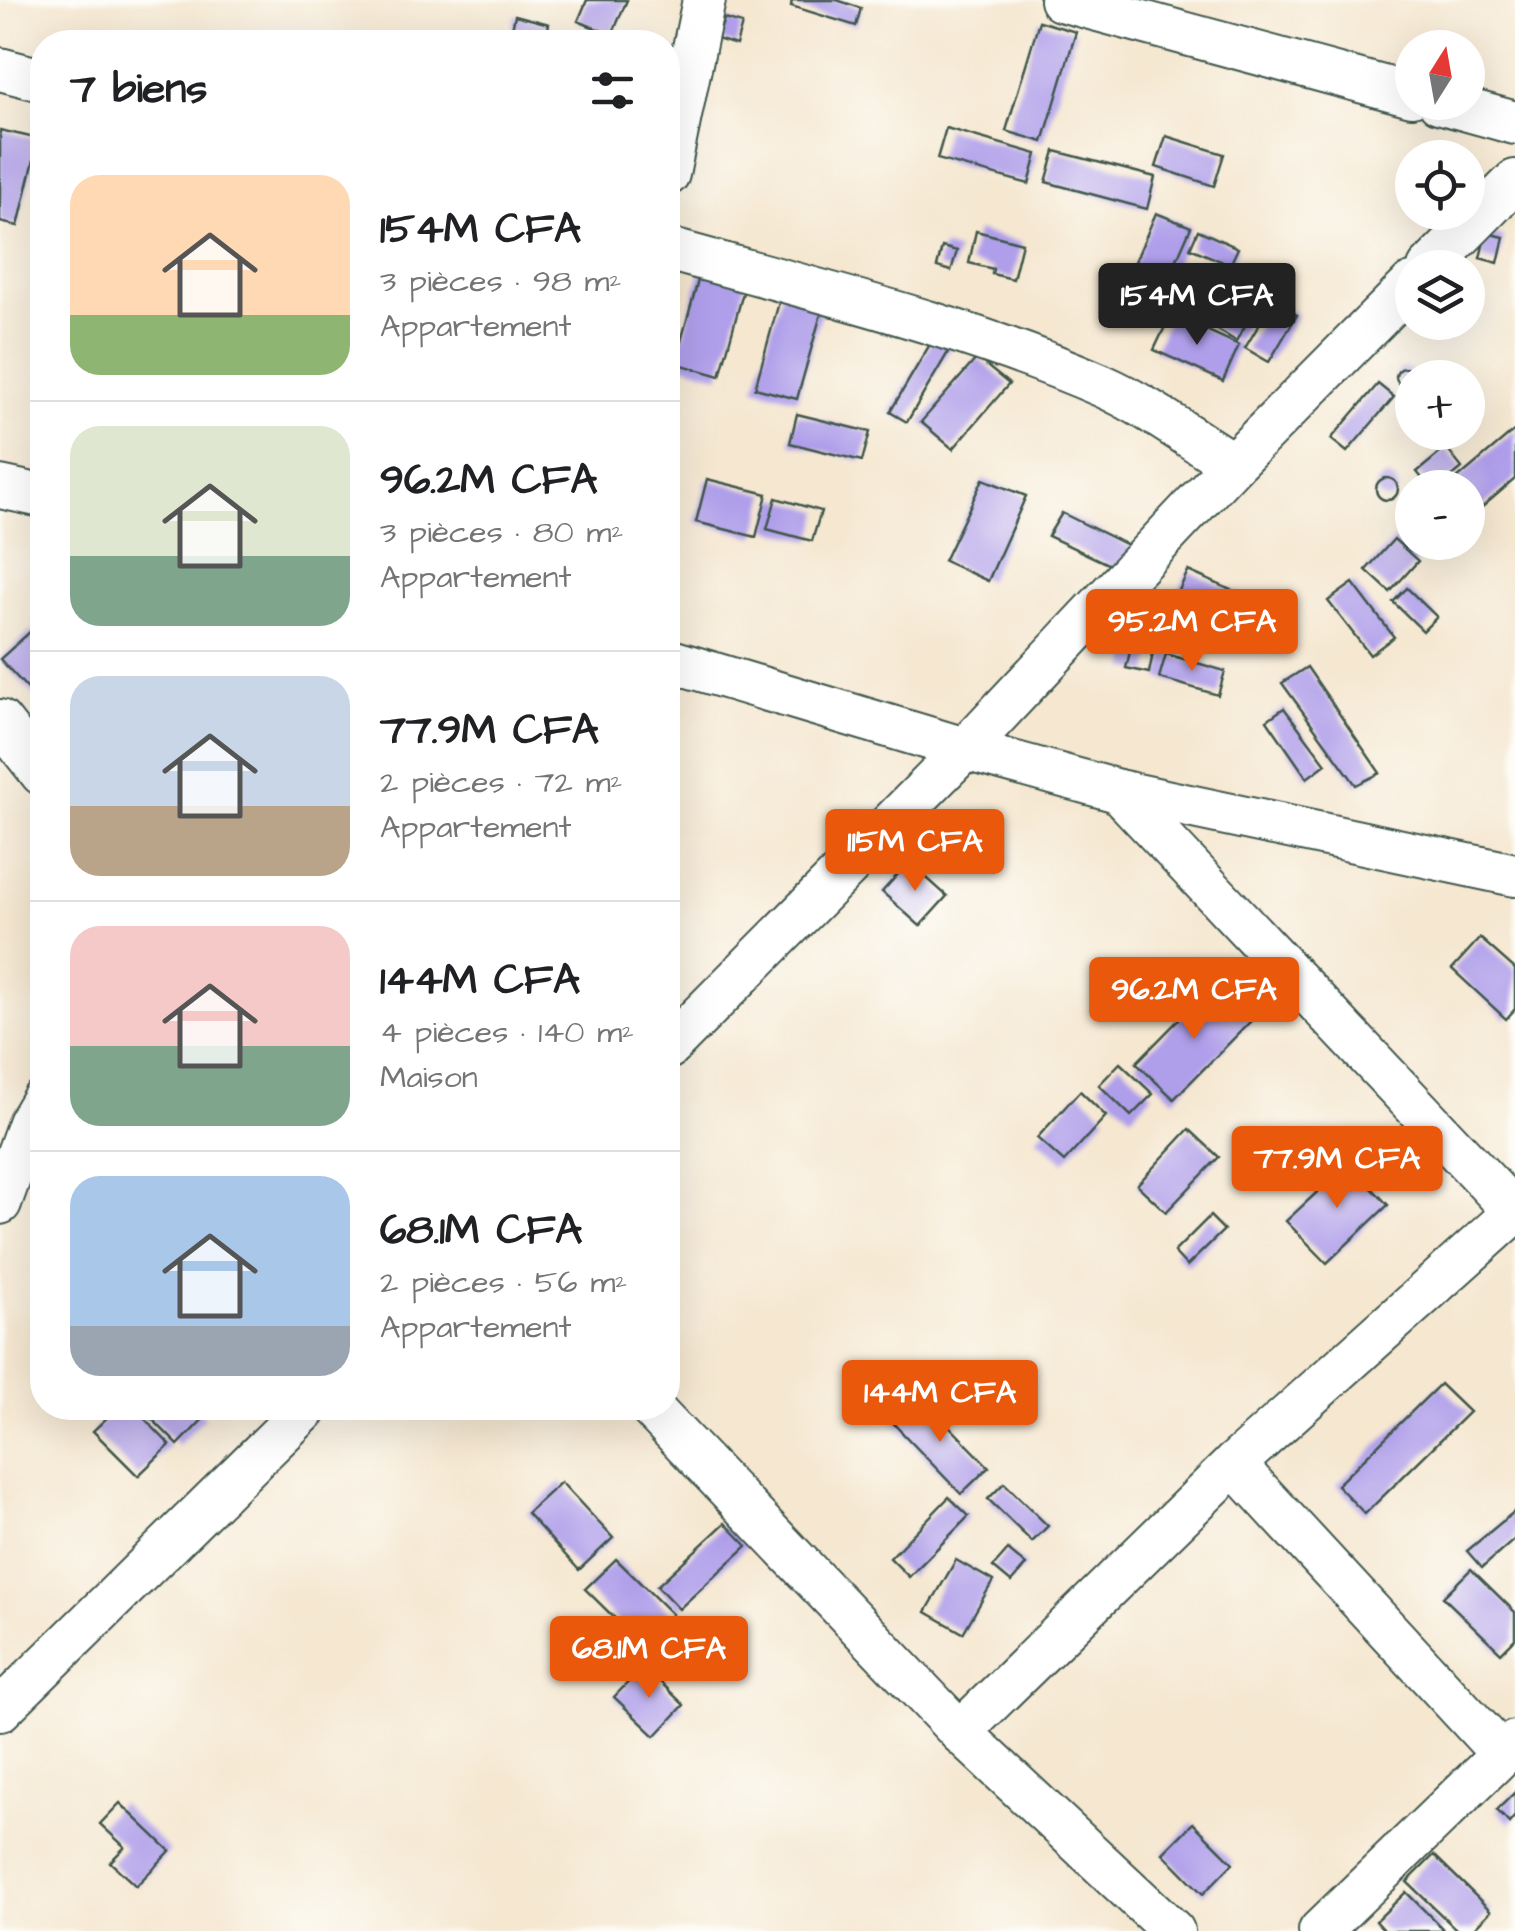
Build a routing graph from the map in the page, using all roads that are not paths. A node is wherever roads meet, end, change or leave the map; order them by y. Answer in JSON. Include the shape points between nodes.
{"nodes":[{"id":1,"x":704,"y":0,"type":"edge"},
{"id":2,"x":1061,"y":0,"type":"edge"},
{"id":3,"x":0,"y":68,"type":"edge"},
{"id":4,"x":30,"y":77,"type":"edge"},
{"id":5,"x":1395,"y":90,"type":"edge"},
{"id":6,"x":1485,"y":115,"type":"edge"},
{"id":7,"x":680,"y":116,"type":"edge"},
{"id":8,"x":1515,"y":123,"type":"edge"},
{"id":9,"x":1515,"y":181,"type":"edge"},
{"id":10,"x":1447,"y":250,"type":"edge"},
{"id":11,"x":680,"y":252,"type":"edge"},
{"id":12,"x":1395,"y":301,"type":"edge"},
{"id":13,"x":1234,"y":464,"type":"junction"},
{"id":14,"x":0,"y":487,"type":"edge"},
{"id":15,"x":30,"y":493,"type":"edge"},
{"id":16,"x":680,"y":664,"type":"edge"},
{"id":17,"x":0,"y":720,"type":"edge"},
{"id":18,"x":965,"y":750,"type":"junction"},
{"id":19,"x":30,"y":759,"type":"edge"},
{"id":20,"x":1118,"y":791,"type":"junction"},
{"id":21,"x":1515,"y":875,"type":"edge"},
{"id":22,"x":680,"y":1036,"type":"edge"},
{"id":23,"x":30,"y":1121,"type":"edge"},
{"id":24,"x":0,"y":1203,"type":"edge"},
{"id":25,"x":1515,"y":1212,"type":"edge"},
{"id":26,"x":295,"y":1420,"type":"edge"},
{"id":27,"x":662,"y":1420,"type":"edge"},
{"id":28,"x":1234,"y":1464,"type":"junction"},
{"id":29,"x":0,"y":1710,"type":"edge"},
{"id":30,"x":960,"y":1732,"type":"junction"},
{"id":31,"x":1509,"y":1748,"type":"edge"},
{"id":32,"x":1173,"y":1931,"type":"edge"},
{"id":33,"x":1320,"y":1931,"type":"edge"}],
"edges":[{"from":1,"to":7,"type":"street"},
{"from":2,"to":5,"type":"street"},
{"from":3,"to":4,"type":"street"},
{"from":6,"to":8,"type":"street"},
{"from":9,"to":10,"type":"street"},
{"from":11,"to":13,"type":"street","via":[[1009,350],[1106,388]]},
{"from":12,"to":13,"type":"street"},
{"from":13,"to":18,"type":"street"},
{"from":14,"to":15,"type":"street"},
{"from":16,"to":18,"type":"street"},
{"from":17,"to":19,"type":"street"},
{"from":18,"to":20,"type":"street"},
{"from":18,"to":22,"type":"street"},
{"from":20,"to":21,"type":"street"},
{"from":20,"to":25,"type":"street"},
{"from":23,"to":24,"type":"street"},
{"from":25,"to":28,"type":"street"},
{"from":26,"to":29,"type":"street"},
{"from":27,"to":30,"type":"street"},
{"from":28,"to":30,"type":"street"},
{"from":28,"to":31,"type":"street"},
{"from":30,"to":32,"type":"street"},
{"from":31,"to":33,"type":"street"}]}
